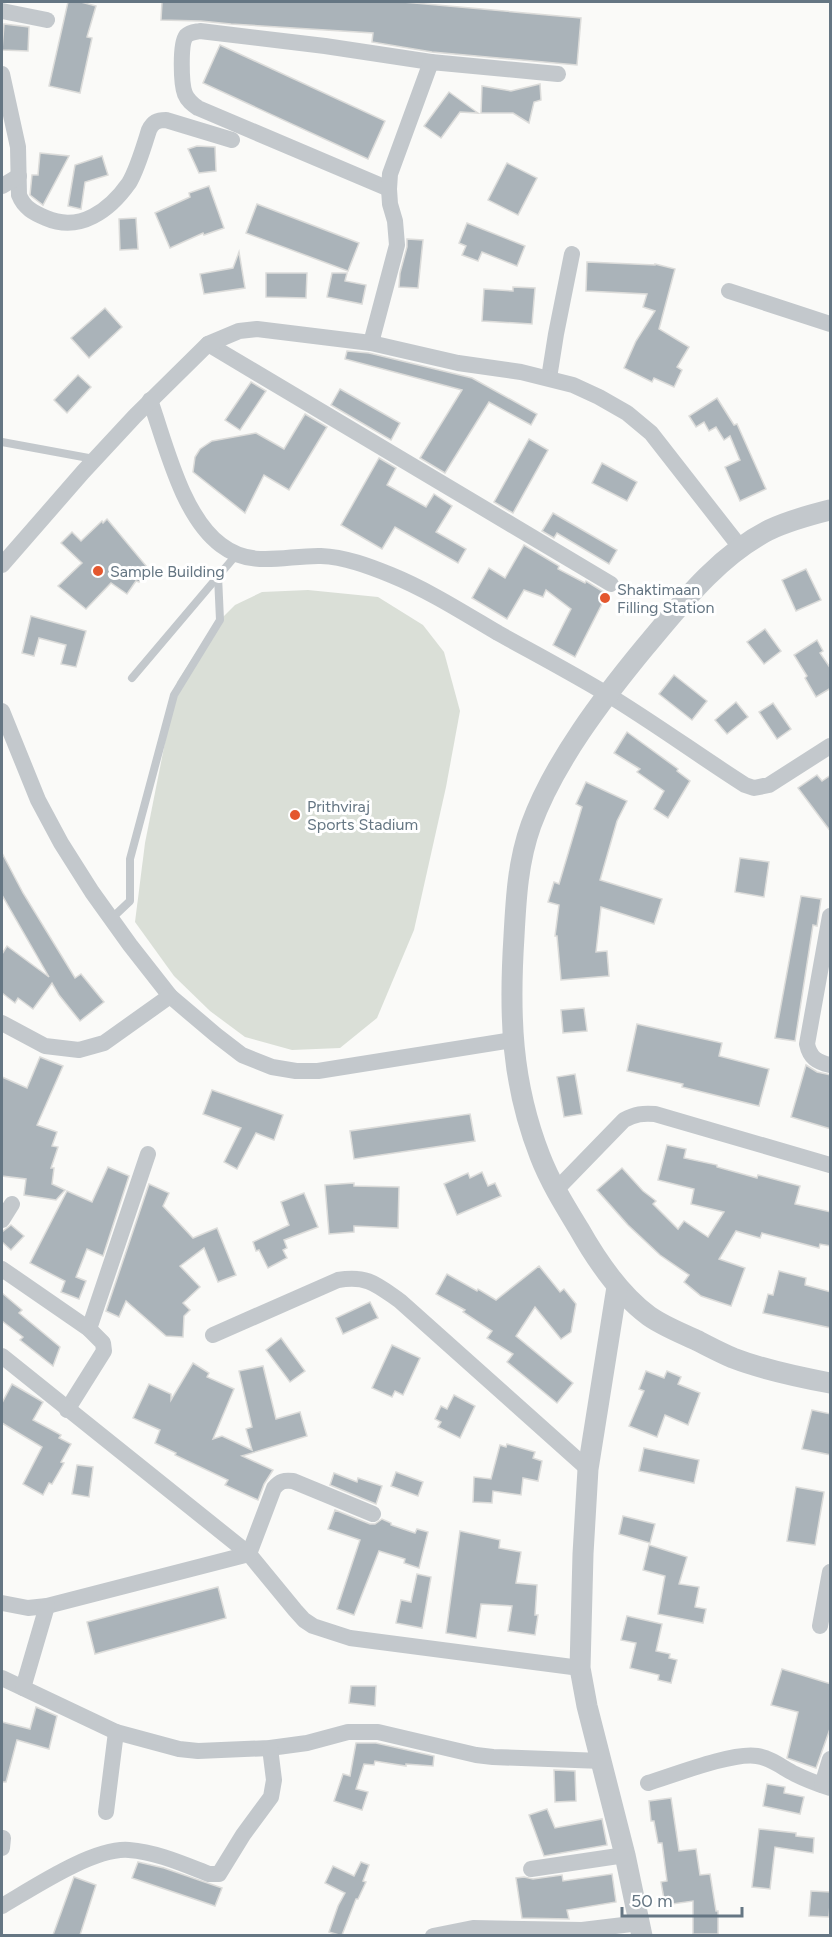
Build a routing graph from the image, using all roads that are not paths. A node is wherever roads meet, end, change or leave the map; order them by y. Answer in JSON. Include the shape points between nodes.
{"nodes":[{"id":1,"x":2,"y":11,"type":"edge"},
{"id":2,"x":46,"y":20,"type":"dead end"},
{"id":3,"x":431,"y":62,"type":"junction"},
{"id":4,"x":2,"y":74,"type":"edge"},
{"id":5,"x":558,"y":74,"type":"dead end"},
{"id":6,"x":232,"y":140,"type":"dead end"},
{"id":7,"x":19,"y":176,"type":"junction"},
{"id":8,"x":2,"y":186,"type":"edge"},
{"id":9,"x":388,"y":189,"type":"junction"},
{"id":10,"x":572,"y":254,"type":"dead end"},
{"id":11,"x":729,"y":291,"type":"dead end"},
{"id":12,"x":831,"y":324,"type":"edge"},
{"id":13,"x":371,"y":343,"type":"junction"},
{"id":14,"x":208,"y":344,"type":"junction"},
{"id":15,"x":549,"y":378,"type":"junction"},
{"id":16,"x":150,"y":400,"type":"junction"},
{"id":17,"x":2,"y":442,"type":"edge"},
{"id":18,"x":94,"y":459,"type":"junction"},
{"id":19,"x":831,"y":510,"type":"edge"},
{"id":20,"x":741,"y":547,"type":"junction"},
{"id":21,"x":237,"y":554,"type":"junction"},
{"id":22,"x":2,"y":565,"type":"edge"},
{"id":23,"x":218,"y":576,"type":"junction"},
{"id":24,"x":611,"y":584,"type":"dead end"},
{"id":25,"x":132,"y":678,"type":"dead end"},
{"id":26,"x":606,"y":694,"type":"junction"},
{"id":27,"x":2,"y":711,"type":"edge"},
{"id":28,"x":831,"y":746,"type":"edge"},
{"id":29,"x":831,"y":916,"type":"edge"},
{"id":30,"x":111,"y":919,"type":"junction"},
{"id":31,"x":170,"y":996,"type":"junction"},
{"id":32,"x":2,"y":1023,"type":"edge"},
{"id":33,"x":513,"y":1040,"type":"junction"},
{"id":34,"x":831,"y":1065,"type":"edge"},
{"id":35,"x":148,"y":1154,"type":"dead end"},
{"id":36,"x":831,"y":1165,"type":"edge"},
{"id":37,"x":556,"y":1190,"type":"junction"},
{"id":38,"x":12,"y":1204,"type":"dead end"},
{"id":39,"x":2,"y":1220,"type":"edge"},
{"id":40,"x":2,"y":1269,"type":"edge"},
{"id":41,"x":617,"y":1287,"type":"junction"},
{"id":42,"x":89,"y":1329,"type":"junction"},
{"id":43,"x":213,"y":1335,"type":"dead end"},
{"id":44,"x":2,"y":1356,"type":"edge"},
{"id":45,"x":831,"y":1383,"type":"edge"},
{"id":46,"x":67,"y":1410,"type":"junction"},
{"id":47,"x":588,"y":1469,"type":"junction"},
{"id":48,"x":373,"y":1514,"type":"dead end"},
{"id":49,"x":249,"y":1554,"type":"junction"},
{"id":50,"x":831,"y":1572,"type":"edge"},
{"id":51,"x":2,"y":1603,"type":"edge"},
{"id":52,"x":47,"y":1606,"type":"junction"},
{"id":53,"x":820,"y":1626,"type":"dead end"},
{"id":54,"x":580,"y":1668,"type":"junction"},
{"id":55,"x":2,"y":1678,"type":"edge"},
{"id":56,"x":23,"y":1688,"type":"junction"},
{"id":57,"x":116,"y":1732,"type":"junction"},
{"id":58,"x":270,"y":1748,"type":"junction"},
{"id":59,"x":831,"y":1759,"type":"edge"},
{"id":60,"x":602,"y":1761,"type":"junction"},
{"id":61,"x":648,"y":1783,"type":"dead end"},
{"id":62,"x":826,"y":1786,"type":"edge"},
{"id":63,"x":106,"y":1812,"type":"dead end"},
{"id":64,"x":625,"y":1855,"type":"junction"},
{"id":65,"x":531,"y":1869,"type":"dead end"},
{"id":66,"x":2,"y":1906,"type":"edge"},
{"id":67,"x":641,"y":1929,"type":"edge"},
{"id":68,"x":434,"y":1935,"type":"edge"}],
"edges":[{"from":1,"to":2,"type":"street"},
{"from":3,"to":5,"type":"street"},
{"from":3,"to":9,"type":"street"},
{"from":3,"to":9,"type":"street","via":[[200,31],[191,33],[182,46],[183,88],[190,103]]},
{"from":4,"to":7,"type":"street","via":[[18,147]]},
{"from":6,"to":7,"type":"street","via":[[158,120],[149,130],[130,182],[107,208],[78,223],[66,224],[34,213],[19,195]]},
{"from":7,"to":8,"type":"street"},
{"from":9,"to":13,"type":"street","via":[[397,245]]},
{"from":10,"to":15,"type":"street"},
{"from":11,"to":12,"type":"street"},
{"from":13,"to":14,"type":"street","via":[[257,329]]},
{"from":13,"to":15,"type":"street"},
{"from":14,"to":16,"type":"street"},
{"from":14,"to":24,"type":"street"},
{"from":15,"to":20,"type":"street","via":[[599,397],[651,433]]},
{"from":16,"to":18,"type":"street"},
{"from":16,"to":21,"type":"street","via":[[191,509],[208,533]]},
{"from":17,"to":18,"type":"lane"},
{"from":18,"to":22,"type":"street"},
{"from":19,"to":20,"type":"street","via":[[770,530]]},
{"from":20,"to":26,"type":"street","via":[[715,568]]},
{"from":21,"to":23,"type":"lane"},
{"from":21,"to":26,"type":"street","via":[[261,560],[340,558],[393,575]]},
{"from":23,"to":25,"type":"lane"},
{"from":23,"to":30,"type":"lane","via":[[220,620],[174,695],[130,859],[130,900]]},
{"from":26,"to":28,"type":"street","via":[[754,788],[769,786]]},
{"from":26,"to":33,"type":"street","via":[[556,774],[525,846],[515,921]]},
{"from":27,"to":30,"type":"street","via":[[38,800]]},
{"from":29,"to":34,"type":"street","via":[[807,1044],[813,1058]]},
{"from":30,"to":31,"type":"street"},
{"from":31,"to":32,"type":"street","via":[[104,1044],[79,1050],[45,1046]]},
{"from":31,"to":33,"type":"street","via":[[242,1055],[296,1071],[318,1071]]},
{"from":33,"to":37,"type":"street","via":[[529,1123]]},
{"from":35,"to":42,"type":"street"},
{"from":36,"to":37,"type":"street","via":[[643,1113],[624,1120]]},
{"from":37,"to":41,"type":"street"},
{"from":38,"to":39,"type":"street"},
{"from":40,"to":42,"type":"street"},
{"from":41,"to":45,"type":"street","via":[[649,1316],[735,1359]]},
{"from":41,"to":47,"type":"street"},
{"from":42,"to":46,"type":"street","via":[[103,1343],[104,1351]]},
{"from":43,"to":47,"type":"street","via":[[338,1280],[356,1277],[400,1301]]},
{"from":44,"to":46,"type":"street"},
{"from":46,"to":49,"type":"street"},
{"from":47,"to":54,"type":"street"},
{"from":48,"to":49,"type":"street","via":[[293,1481],[279,1482]]},
{"from":49,"to":52,"type":"street"},
{"from":49,"to":54,"type":"street","via":[[304,1620],[331,1633]]},
{"from":50,"to":53,"type":"street"},
{"from":51,"to":52,"type":"street","via":[[28,1608]]},
{"from":52,"to":56,"type":"street"},
{"from":54,"to":60,"type":"street"},
{"from":55,"to":56,"type":"street"},
{"from":56,"to":57,"type":"street"},
{"from":57,"to":58,"type":"street","via":[[198,1751]]},
{"from":57,"to":63,"type":"street"},
{"from":58,"to":60,"type":"street","via":[[363,1731],[493,1757]]},
{"from":58,"to":66,"type":"street","via":[[274,1780],[271,1797],[219,1874],[209,1874],[146,1851],[112,1850],[86,1859]]},
{"from":59,"to":62,"type":"street"},
{"from":60,"to":64,"type":"street"},
{"from":61,"to":62,"type":"street","via":[[725,1759],[757,1756]]},
{"from":64,"to":65,"type":"street"},
{"from":64,"to":67,"type":"street"},
{"from":67,"to":68,"type":"street","via":[[473,1928]]}]}
